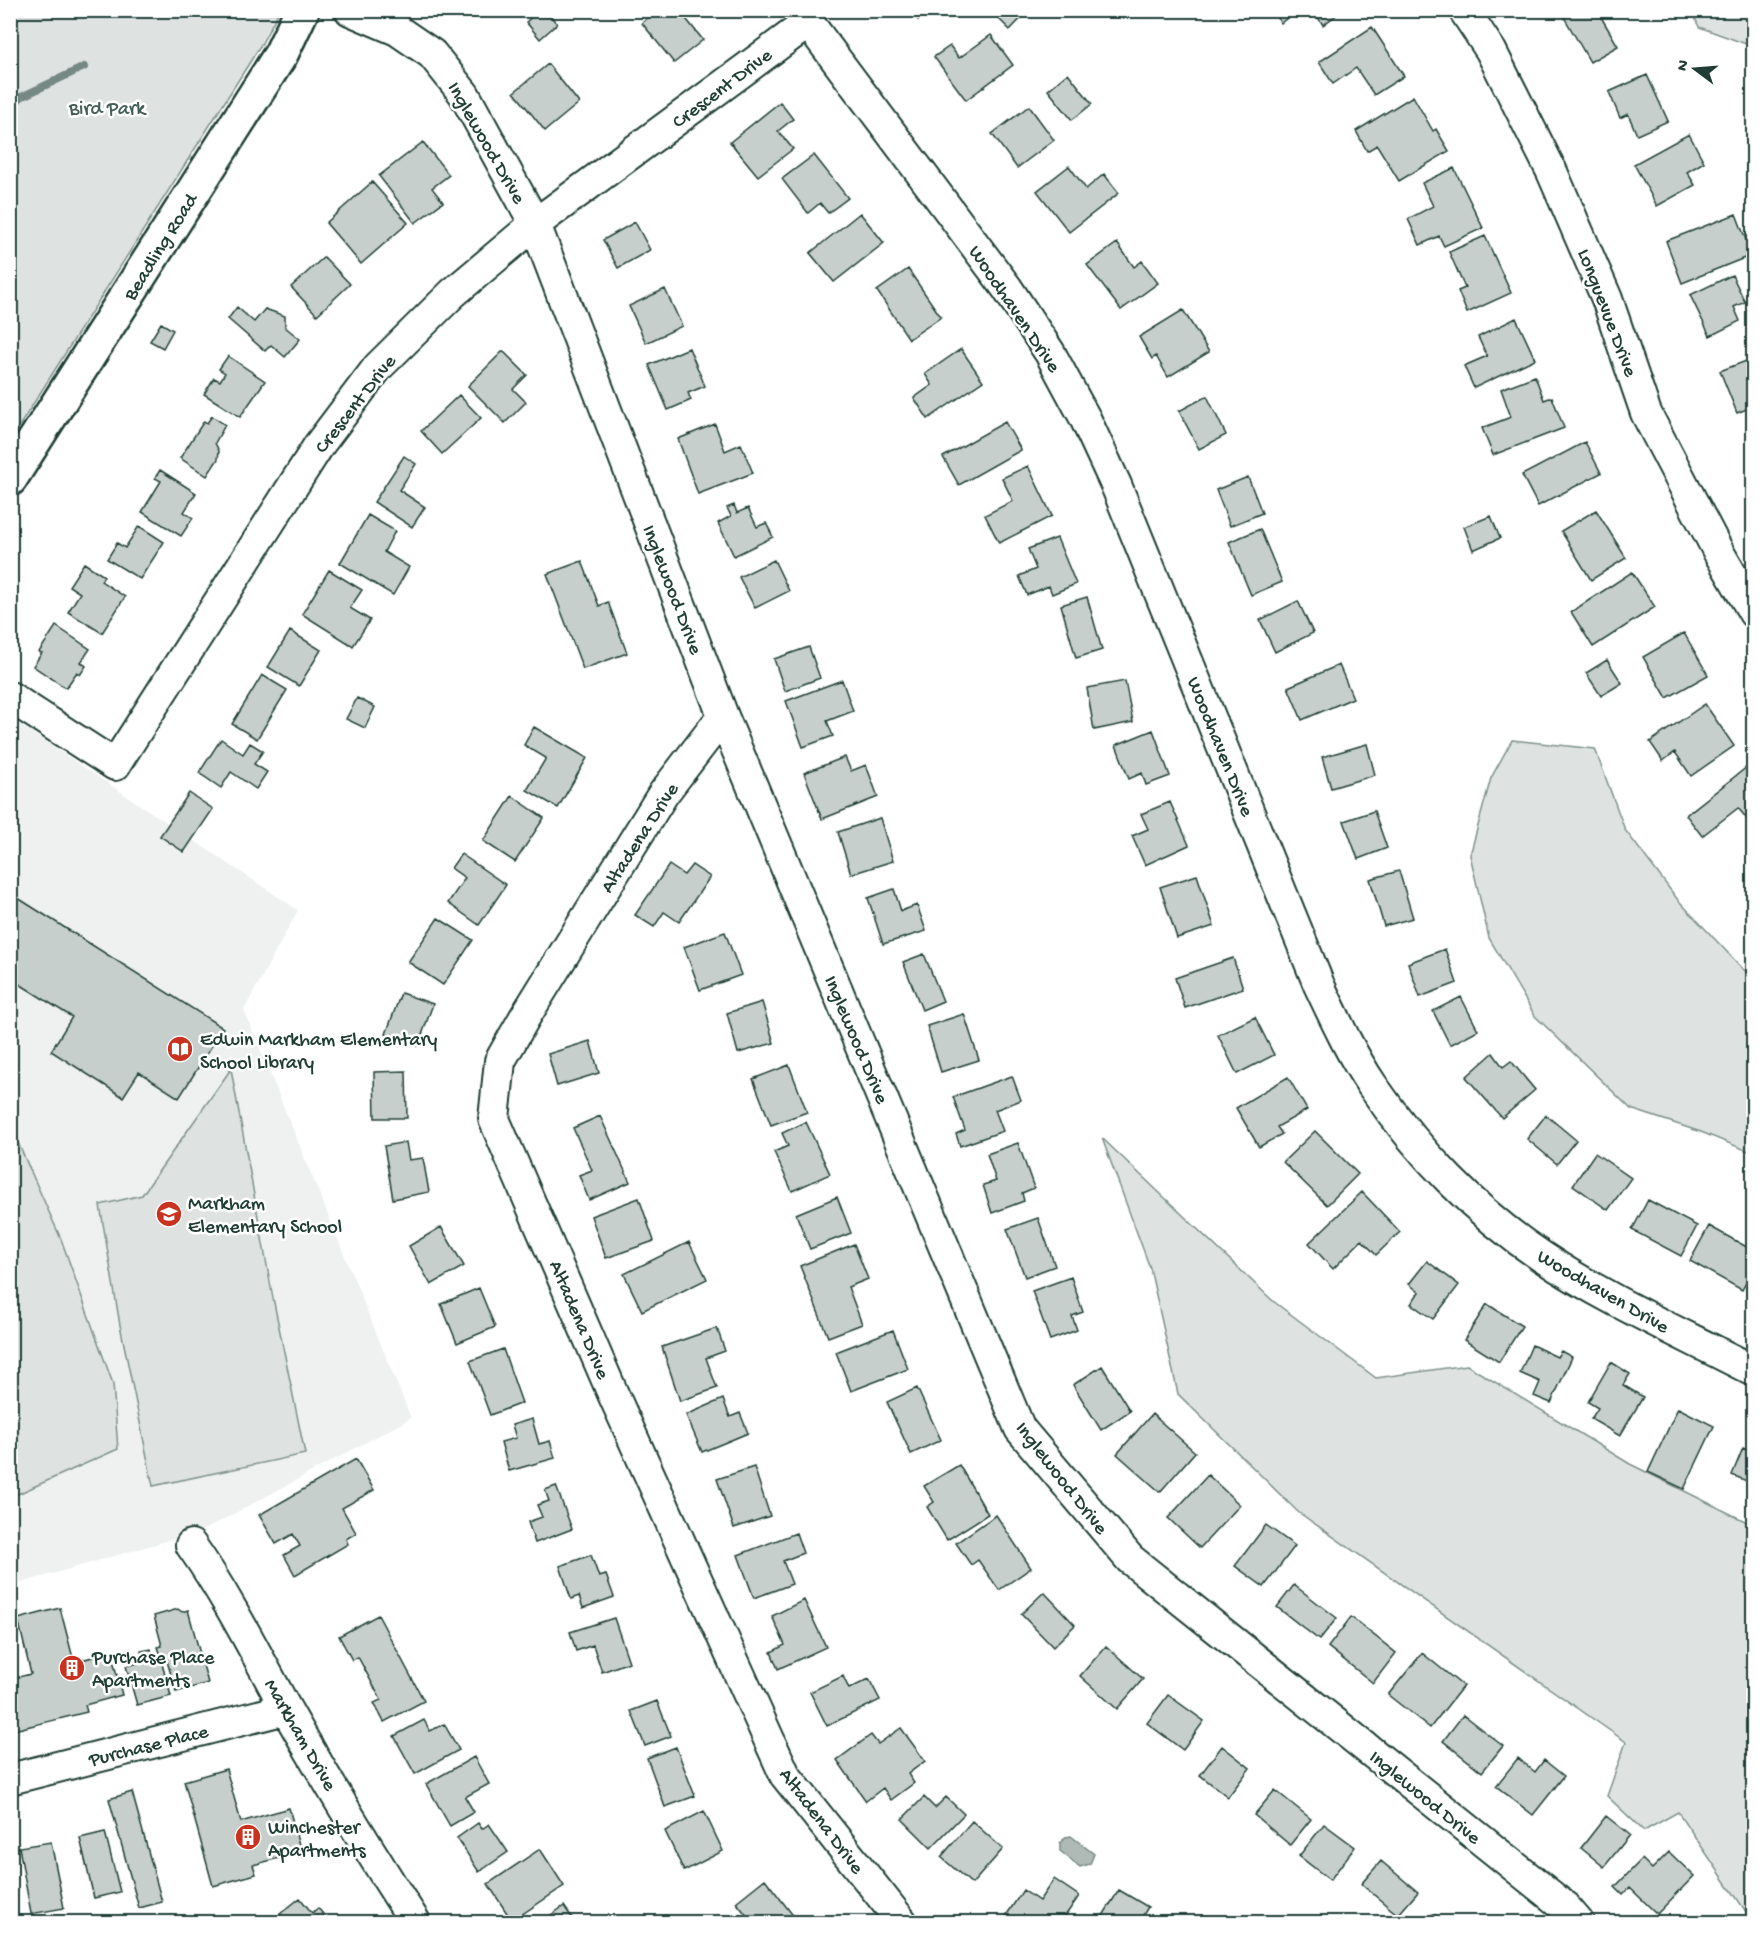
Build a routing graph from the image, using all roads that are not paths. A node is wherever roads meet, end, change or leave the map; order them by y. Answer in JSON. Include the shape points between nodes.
{"nodes":[{"id":1,"x":302,"y":10,"type":"edge"},
{"id":2,"x":350,"y":10,"type":"edge"},
{"id":3,"x":1464,"y":10,"type":"edge"},
{"id":4,"x":804,"y":16,"type":"edge"},
{"id":5,"x":535,"y":224,"type":"junction"},
{"id":6,"x":10,"y":480,"type":"edge"},
{"id":7,"x":1754,"y":614,"type":"edge"},
{"id":8,"x":10,"y":697,"type":"edge"},
{"id":9,"x":723,"y":716,"type":"junction"},
{"id":10,"x":1754,"y":1371,"type":"edge"},
{"id":11,"x":191,"y":1545,"type":"dead end"},
{"id":12,"x":286,"y":1709,"type":"junction"},
{"id":13,"x":10,"y":1779,"type":"edge"},
{"id":14,"x":415,"y":1923,"type":"edge"},
{"id":15,"x":902,"y":1923,"type":"edge"},
{"id":16,"x":1578,"y":1923,"type":"edge"}],
"edges":[{"from":1,"to":6,"type":"street","name":"Beadling Road","via":[[280,54]]},
{"from":2,"to":5,"type":"street","name":"Inglewood Drive","via":[[397,30],[432,54],[464,94]]},
{"from":3,"to":7,"type":"street","name":"Longuevue Drive","via":[[1491,51],[1552,172],[1607,299],[1646,413]]},
{"from":4,"to":5,"type":"street","name":"Crescent Drive"},
{"from":4,"to":10,"type":"street","name":"Woodhaven Drive","via":[[1007,288],[1050,353],[1085,418],[1116,485],[1319,985],[1372,1085],[1445,1175],[1540,1256],[1587,1285]]},
{"from":5,"to":8,"type":"street","name":"Crescent Drive","via":[[453,293],[378,367],[320,445],[115,765]]},
{"from":5,"to":9,"type":"street","name":"Inglewood Drive"},
{"from":9,"to":15,"type":"street","name":"Altadena Drive","via":[[663,795],[525,1017],[500,1061],[494,1119],[613,1395],[785,1775]]},
{"from":9,"to":16,"type":"street","name":"Inglewood Drive","via":[[1020,1429],[1130,1559],[1564,1906]]},
{"from":11,"to":12,"type":"street","name":"Markham Drive","via":[[236,1615]]},
{"from":12,"to":13,"type":"street","name":"Purchase Place"},
{"from":12,"to":14,"type":"street","name":"Markham Drive"}]}
